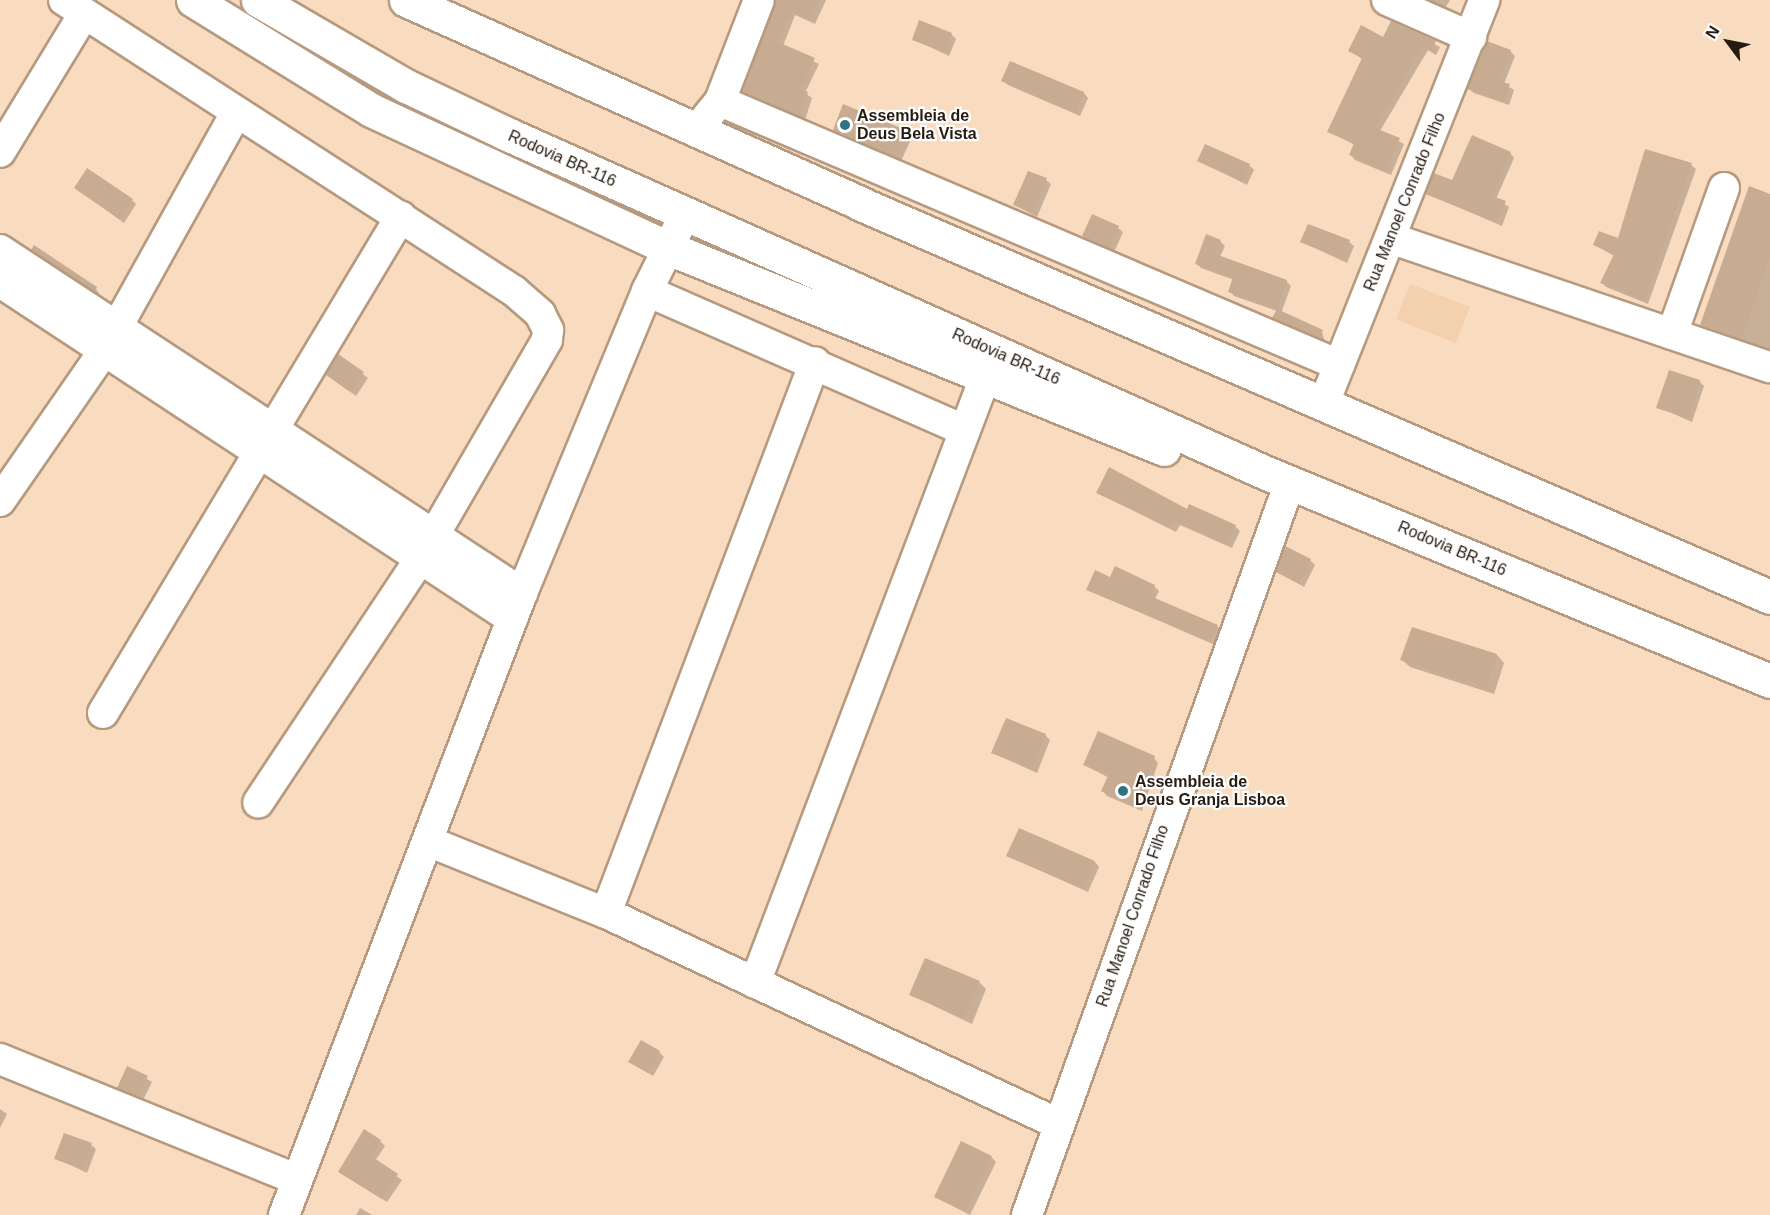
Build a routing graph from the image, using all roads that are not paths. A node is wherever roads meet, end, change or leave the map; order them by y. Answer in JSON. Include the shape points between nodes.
{"nodes":[{"id":1,"x":194,"y":0,"type":"edge"},
{"id":2,"x":258,"y":0,"type":"edge"},
{"id":3,"x":406,"y":0,"type":"edge"},
{"id":4,"x":759,"y":0,"type":"edge"},
{"id":5,"x":1387,"y":0,"type":"edge"},
{"id":6,"x":1484,"y":0,"type":"edge"},
{"id":7,"x":74,"y":7,"type":"edge"},
{"id":8,"x":1471,"y":37,"type":"junction"},
{"id":9,"x":720,"y":101,"type":"junction"},
{"id":10,"x":236,"y":113,"type":"junction"},
{"id":11,"x":695,"y":130,"type":"junction"},
{"id":12,"x":0,"y":152,"type":"edge"},
{"id":13,"x":1724,"y":188,"type":"dead end"},
{"id":14,"x":685,"y":214,"type":"junction"},
{"id":15,"x":401,"y":216,"type":"junction"},
{"id":16,"x":1390,"y":238,"type":"junction"},
{"id":17,"x":668,"y":248,"type":"junction"},
{"id":18,"x":0,"y":250,"type":"edge"},
{"id":19,"x":0,"y":282,"type":"edge"},
{"id":20,"x":647,"y":291,"type":"junction"},
{"id":21,"x":1672,"y":334,"type":"junction"},
{"id":22,"x":108,"y":340,"type":"junction"},
{"id":23,"x":815,"y":362,"type":"junction"},
{"id":24,"x":1339,"y":365,"type":"junction"},
{"id":25,"x":1770,"y":367,"type":"edge"},
{"id":26,"x":984,"y":380,"type":"junction"},
{"id":27,"x":1324,"y":403,"type":"junction"},
{"id":28,"x":963,"y":429,"type":"junction"},
{"id":29,"x":268,"y":441,"type":"junction"},
{"id":30,"x":1277,"y":477,"type":"junction"},
{"id":31,"x":0,"y":501,"type":"edge"},
{"id":32,"x":427,"y":545,"type":"junction"},
{"id":33,"x":1770,"y":597,"type":"edge"},
{"id":34,"x":517,"y":606,"type":"junction"},
{"id":35,"x":1770,"y":681,"type":"edge"},
{"id":36,"x":103,"y":713,"type":"dead end"},
{"id":37,"x":258,"y":803,"type":"dead end"},
{"id":38,"x":430,"y":842,"type":"junction"},
{"id":39,"x":606,"y":913,"type":"junction"},
{"id":40,"x":755,"y":982,"type":"junction"},
{"id":41,"x":0,"y":1059,"type":"edge"},
{"id":42,"x":1059,"y":1124,"type":"junction"},
{"id":43,"x":296,"y":1179,"type":"junction"},
{"id":44,"x":284,"y":1215,"type":"edge"},
{"id":45,"x":1027,"y":1215,"type":"edge"}],
"edges":[{"from":1,"to":17,"type":"highway","via":[[371,110]]},
{"from":2,"to":14,"type":"highway","name":"Rodovia BR-116","via":[[449,108]]},
{"from":3,"to":11,"type":"highway"},
{"from":4,"to":9,"type":"street"},
{"from":5,"to":8,"type":"street"},
{"from":6,"to":8,"type":"street","name":"Rua Manoel Conrado Filho"},
{"from":7,"to":10,"type":"street"},
{"from":7,"to":12,"type":"street"},
{"from":8,"to":16,"type":"street","name":"Rua Manoel Conrado Filho"},
{"from":9,"to":11,"type":"street"},
{"from":9,"to":24,"type":"street"},
{"from":10,"to":15,"type":"street"},
{"from":10,"to":22,"type":"street"},
{"from":11,"to":27,"type":"highway"},
{"from":13,"to":21,"type":"street"},
{"from":14,"to":17,"type":"street"},
{"from":14,"to":30,"type":"highway","name":"Rodovia BR-116"},
{"from":15,"to":29,"type":"street"},
{"from":15,"to":32,"type":"street","via":[[514,291],[540,314],[548,330],[547,340]]},
{"from":16,"to":21,"type":"street"},
{"from":16,"to":24,"type":"street","name":"Rua Manoel Conrado Filho"},
{"from":17,"to":20,"type":"street"},
{"from":17,"to":26,"type":"highway"},
{"from":18,"to":22,"type":"street"},
{"from":19,"to":22,"type":"street"},
{"from":20,"to":23,"type":"street"},
{"from":20,"to":34,"type":"street"},
{"from":21,"to":25,"type":"street"},
{"from":22,"to":29,"type":"street"},
{"from":22,"to":31,"type":"street"},
{"from":23,"to":28,"type":"street"},
{"from":23,"to":39,"type":"street"},
{"from":24,"to":27,"type":"street","name":"Rua Manoel Conrado Filho"},
{"from":26,"to":28,"type":"street"},
{"from":26,"to":30,"type":"highway","via":[[1154,446]]},
{"from":27,"to":33,"type":"highway"},
{"from":28,"to":40,"type":"street"},
{"from":29,"to":32,"type":"street"},
{"from":29,"to":36,"type":"street"},
{"from":30,"to":35,"type":"highway","name":"Rodovia BR-116"},
{"from":30,"to":42,"type":"street","name":"Rua Manoel Conrado Filho"},
{"from":32,"to":34,"type":"street"},
{"from":32,"to":37,"type":"street"},
{"from":34,"to":38,"type":"street"},
{"from":38,"to":39,"type":"street"},
{"from":38,"to":43,"type":"street"},
{"from":39,"to":40,"type":"street"},
{"from":40,"to":42,"type":"street"},
{"from":41,"to":43,"type":"street"},
{"from":42,"to":45,"type":"street","name":"Rua Manoel Conrado Filho"},
{"from":43,"to":44,"type":"street"}]}
